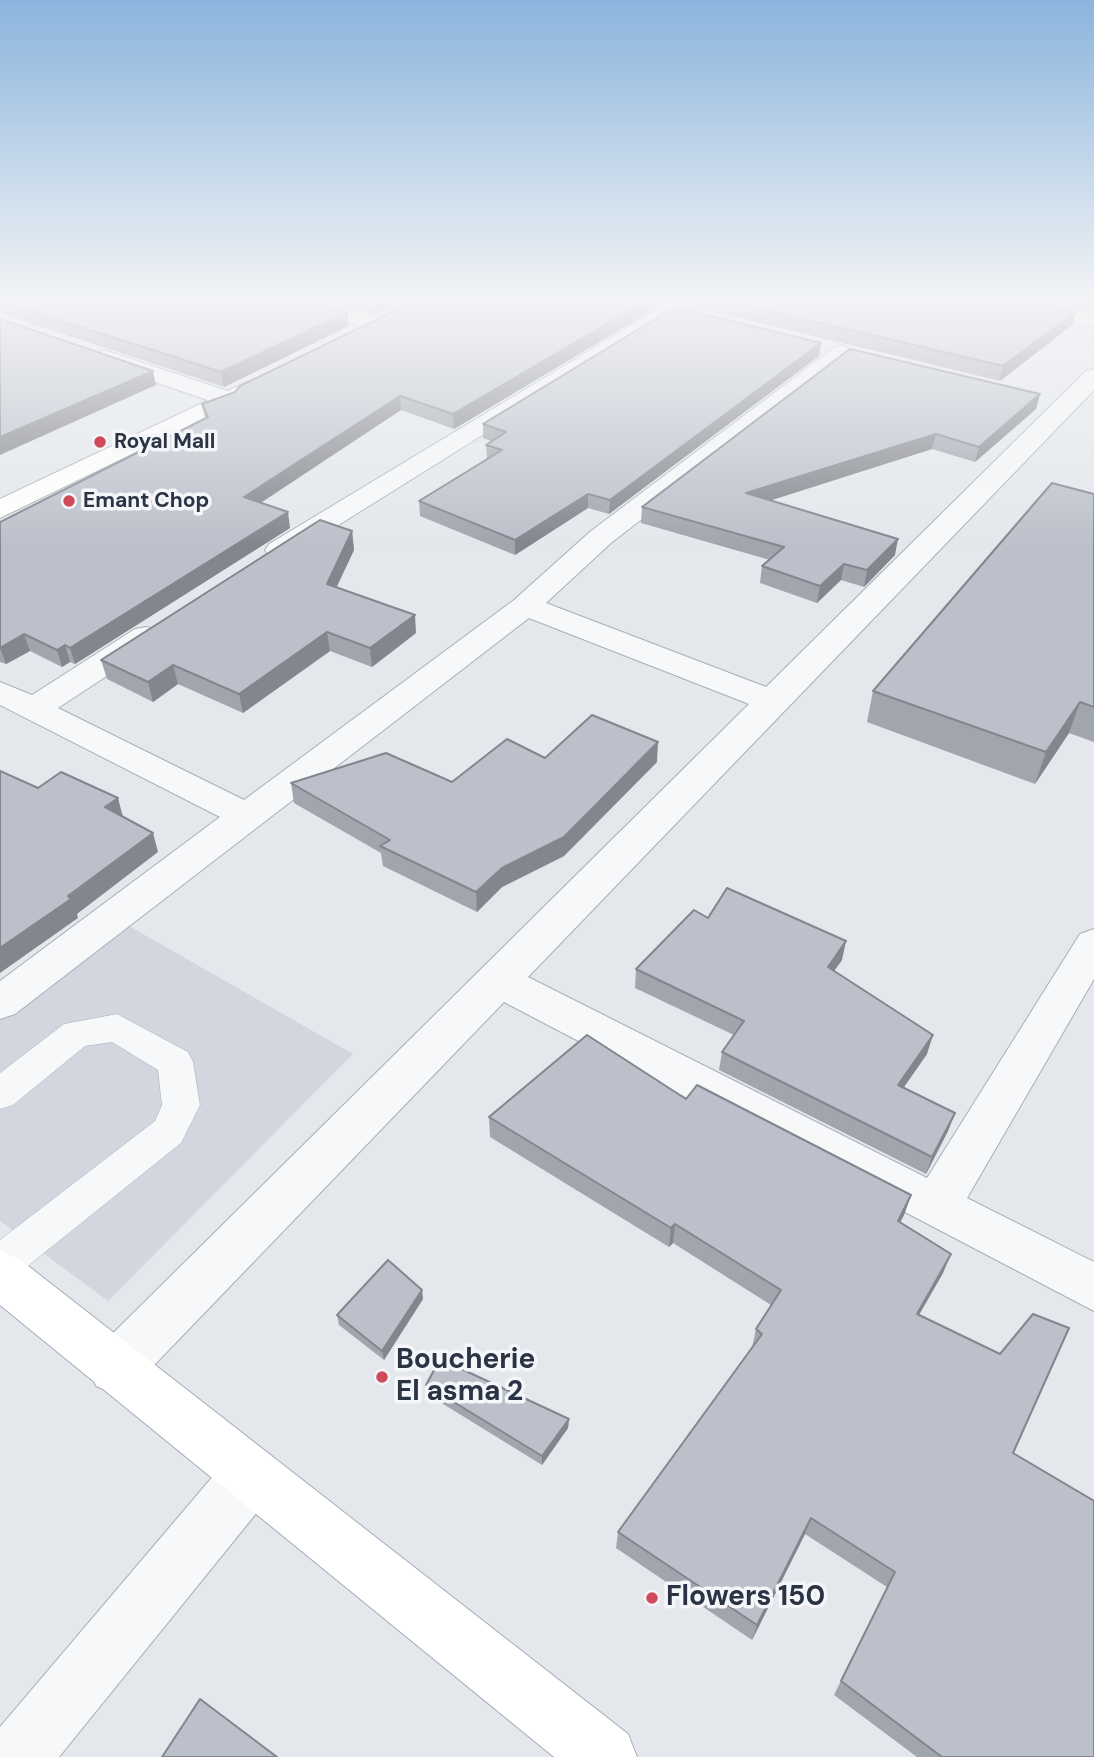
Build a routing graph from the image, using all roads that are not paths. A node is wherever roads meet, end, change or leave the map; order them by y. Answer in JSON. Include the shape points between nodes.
{"nodes":[{"id":1,"x":177,"y":381,"type":"edge"},
{"id":2,"x":263,"y":381,"type":"edge"},
{"id":3,"x":563,"y":381,"type":"edge"},
{"id":4,"x":804,"y":381,"type":"edge"},
{"id":5,"x":1086,"y":381,"type":"edge"},
{"id":6,"x":228,"y":398,"type":"junction"},
{"id":7,"x":4,"y":504,"type":"edge"},
{"id":8,"x":253,"y":567,"type":"edge"},
{"id":9,"x":525,"y":606,"type":"junction"},
{"id":10,"x":173,"y":619,"type":"edge"},
{"id":11,"x":0,"y":692,"type":"edge"},
{"id":12,"x":772,"y":701,"type":"junction"},
{"id":13,"x":35,"y":708,"type":"junction"},
{"id":14,"x":249,"y":817,"type":"junction"},
{"id":15,"x":1094,"y":944,"type":"edge"},
{"id":16,"x":497,"y":980,"type":"junction"},
{"id":17,"x":0,"y":1003,"type":"edge"},
{"id":18,"x":0,"y":1094,"type":"edge"},
{"id":19,"x":936,"y":1207,"type":"junction"},
{"id":20,"x":0,"y":1264,"type":"edge"},
{"id":21,"x":0,"y":1274,"type":"edge"},
{"id":22,"x":1094,"y":1288,"type":"edge"},
{"id":23,"x":115,"y":1367,"type":"junction"},
{"id":24,"x":250,"y":1475,"type":"junction"},
{"id":25,"x":17,"y":1757,"type":"edge"},
{"id":26,"x":604,"y":1757,"type":"edge"}],
"edges":[{"from":1,"to":6,"type":"street"},
{"from":2,"to":6,"type":"street"},
{"from":3,"to":8,"type":"street"},
{"from":4,"to":9,"type":"street","via":[[601,537]]},
{"from":5,"to":12,"type":"street","via":[[1051,403]]},
{"from":6,"to":7,"type":"street"},
{"from":9,"to":12,"type":"street"},
{"from":9,"to":14,"type":"street"},
{"from":10,"to":13,"type":"street"},
{"from":11,"to":13,"type":"street"},
{"from":12,"to":16,"type":"street"},
{"from":13,"to":14,"type":"street"},
{"from":14,"to":17,"type":"street"},
{"from":15,"to":19,"type":"street"},
{"from":16,"to":19,"type":"street"},
{"from":16,"to":23,"type":"street"},
{"from":18,"to":20,"type":"lane","via":[[76,1034],[117,1028],[175,1062],[181,1105],[168,1132]]},
{"from":19,"to":22,"type":"street"},
{"from":21,"to":23,"type":"street"},
{"from":23,"to":24,"type":"street"},
{"from":24,"to":25,"type":"street"},
{"from":24,"to":26,"type":"street"}]}
